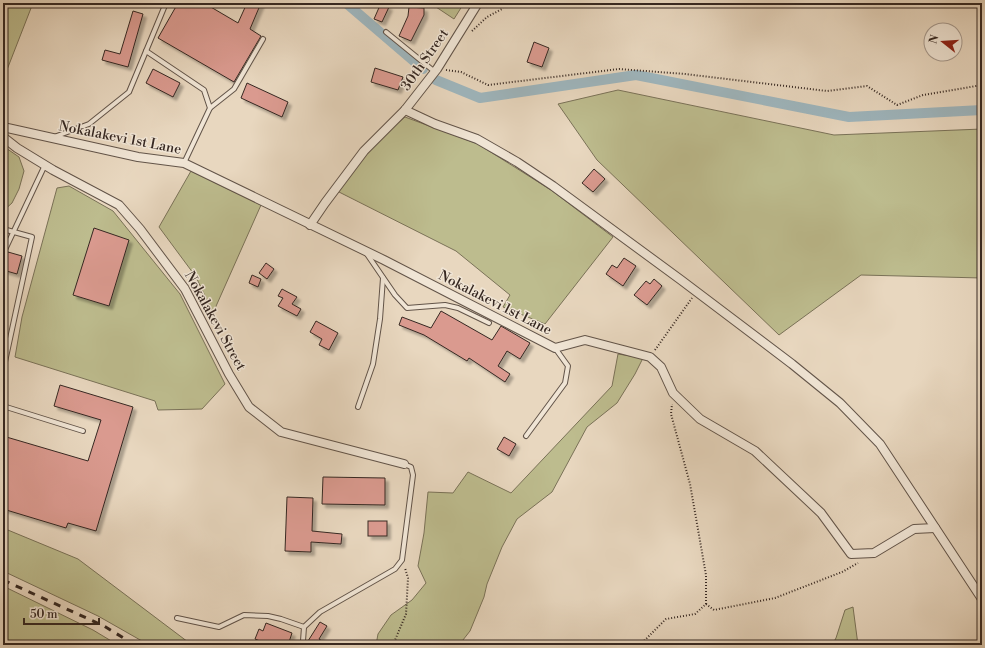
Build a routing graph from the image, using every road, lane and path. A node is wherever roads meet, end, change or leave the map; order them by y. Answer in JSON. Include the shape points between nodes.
{"nodes":[{"id":1,"x":166,"y":3,"type":"edge"},
{"id":2,"x":478,"y":3,"type":"edge"},
{"id":3,"x":506,"y":3,"type":"edge"},
{"id":4,"x":386,"y":32,"type":"dead end"},
{"id":5,"x":468,"y":34,"type":"dead end"},
{"id":6,"x":263,"y":39,"type":"dead end"},
{"id":7,"x":146,"y":51,"type":"junction"},
{"id":8,"x":436,"y":71,"type":"junction"},
{"id":9,"x":982,"y":85,"type":"edge"},
{"id":10,"x":210,"y":108,"type":"junction"},
{"id":11,"x":405,"y":110,"type":"junction"},
{"id":12,"x":3,"y":127,"type":"edge"},
{"id":13,"x":3,"y":137,"type":"edge"},
{"id":14,"x":52,"y":137,"type":"junction"},
{"id":15,"x":184,"y":164,"type":"junction"},
{"id":16,"x":45,"y":165,"type":"junction"},
{"id":17,"x":310,"y":225,"type":"junction"},
{"id":18,"x":3,"y":230,"type":"edge"},
{"id":19,"x":13,"y":232,"type":"junction"},
{"id":20,"x":366,"y":252,"type":"junction"},
{"id":21,"x":3,"y":254,"type":"edge"},
{"id":22,"x":383,"y":278,"type":"junction"},
{"id":23,"x":696,"y":291,"type":"junction"},
{"id":24,"x":489,"y":323,"type":"dead end"},
{"id":25,"x":555,"y":348,"type":"junction"},
{"id":26,"x":650,"y":357,"type":"junction"},
{"id":27,"x":3,"y":371,"type":"edge"},
{"id":28,"x":673,"y":393,"type":"junction"},
{"id":29,"x":3,"y":406,"type":"edge"},
{"id":30,"x":358,"y":407,"type":"dead end"},
{"id":31,"x":83,"y":431,"type":"dead end"},
{"id":32,"x":526,"y":436,"type":"dead end"},
{"id":33,"x":404,"y":464,"type":"joint"},
{"id":34,"x":935,"y":528,"type":"junction"},
{"id":35,"x":402,"y":560,"type":"junction"},
{"id":36,"x":861,"y":561,"type":"dead end"},
{"id":37,"x":982,"y":599,"type":"edge"},
{"id":38,"x":706,"y":604,"type":"junction"},
{"id":39,"x":177,"y":618,"type":"dead end"},
{"id":40,"x":304,"y":628,"type":"junction"},
{"id":41,"x":305,"y":645,"type":"edge"},
{"id":42,"x":393,"y":645,"type":"edge"},
{"id":43,"x":640,"y":645,"type":"edge"}],
"edges":[{"from":1,"to":7,"type":"lane"},
{"from":2,"to":8,"type":"street","name":"30th Street"},
{"from":3,"to":5,"type":"path","via":[[502,9],[487,17]]},
{"from":4,"to":8,"type":"lane"},
{"from":6,"to":10,"type":"lane","via":[[234,89]]},
{"from":7,"to":10,"type":"lane","via":[[204,90]]},
{"from":7,"to":14,"type":"lane","via":[[129,92],[89,124]]},
{"from":8,"to":9,"type":"path","via":[[460,72],[488,85],[619,69],[828,91],[867,86],[897,105],[923,95]]},
{"from":8,"to":11,"type":"street","name":"30th Street"},
{"from":10,"to":15,"type":"lane"},
{"from":11,"to":17,"type":"street","name":"30th Street","via":[[364,151]]},
{"from":11,"to":23,"type":"street","via":[[477,139],[517,162]]},
{"from":12,"to":14,"type":"street","name":"Nokalakevi 1st Lane"},
{"from":13,"to":16,"type":"street","name":"Nokalakevi Street"},
{"from":14,"to":15,"type":"street","name":"Nokalakevi 1st Lane","via":[[138,157]]},
{"from":15,"to":17,"type":"street","name":"Nokalakevi 1st Lane"},
{"from":16,"to":19,"type":"lane"},
{"from":16,"to":33,"type":"street","name":"Nokalakevi Street","via":[[119,205],[140,229],[185,289],[248,407],[281,432]]},
{"from":17,"to":20,"type":"street","name":"Nokalakevi 1st Lane"},
{"from":18,"to":19,"type":"lane"},
{"from":19,"to":21,"type":"lane"},
{"from":19,"to":27,"type":"lane","via":[[32,238]]},
{"from":20,"to":22,"type":"lane"},
{"from":20,"to":25,"type":"street","name":"Nokalakevi 1st Lane"},
{"from":22,"to":24,"type":"lane","via":[[407,308],[445,305],[458,308]]},
{"from":22,"to":30,"type":"lane","via":[[373,364]]},
{"from":23,"to":26,"type":"path"},
{"from":23,"to":34,"type":"street","via":[[840,403],[880,444]]},
{"from":25,"to":26,"type":"street","name":"Nokalakevi 1st Lane","via":[[585,340]]},
{"from":25,"to":32,"type":"lane","via":[[568,366],[565,383]]},
{"from":26,"to":28,"type":"street","via":[[661,367]]},
{"from":28,"to":34,"type":"street","via":[[700,419],[755,452],[821,513],[851,554],[874,553],[914,529]]},
{"from":28,"to":38,"type":"path","via":[[671,414],[691,492],[706,575]]},
{"from":29,"to":31,"type":"lane"},
{"from":33,"to":35,"type":"lane","via":[[411,467],[413,475]]},
{"from":34,"to":37,"type":"street"},
{"from":35,"to":40,"type":"lane","via":[[395,569],[320,612]]},
{"from":35,"to":42,"type":"path","via":[[408,578],[406,614]]},
{"from":36,"to":38,"type":"path","via":[[842,572],[775,598],[714,610]]},
{"from":38,"to":43,"type":"path","via":[[695,614],[666,620]]},
{"from":39,"to":40,"type":"lane","via":[[219,627],[244,615],[268,616]]},
{"from":40,"to":41,"type":"lane"}]}
